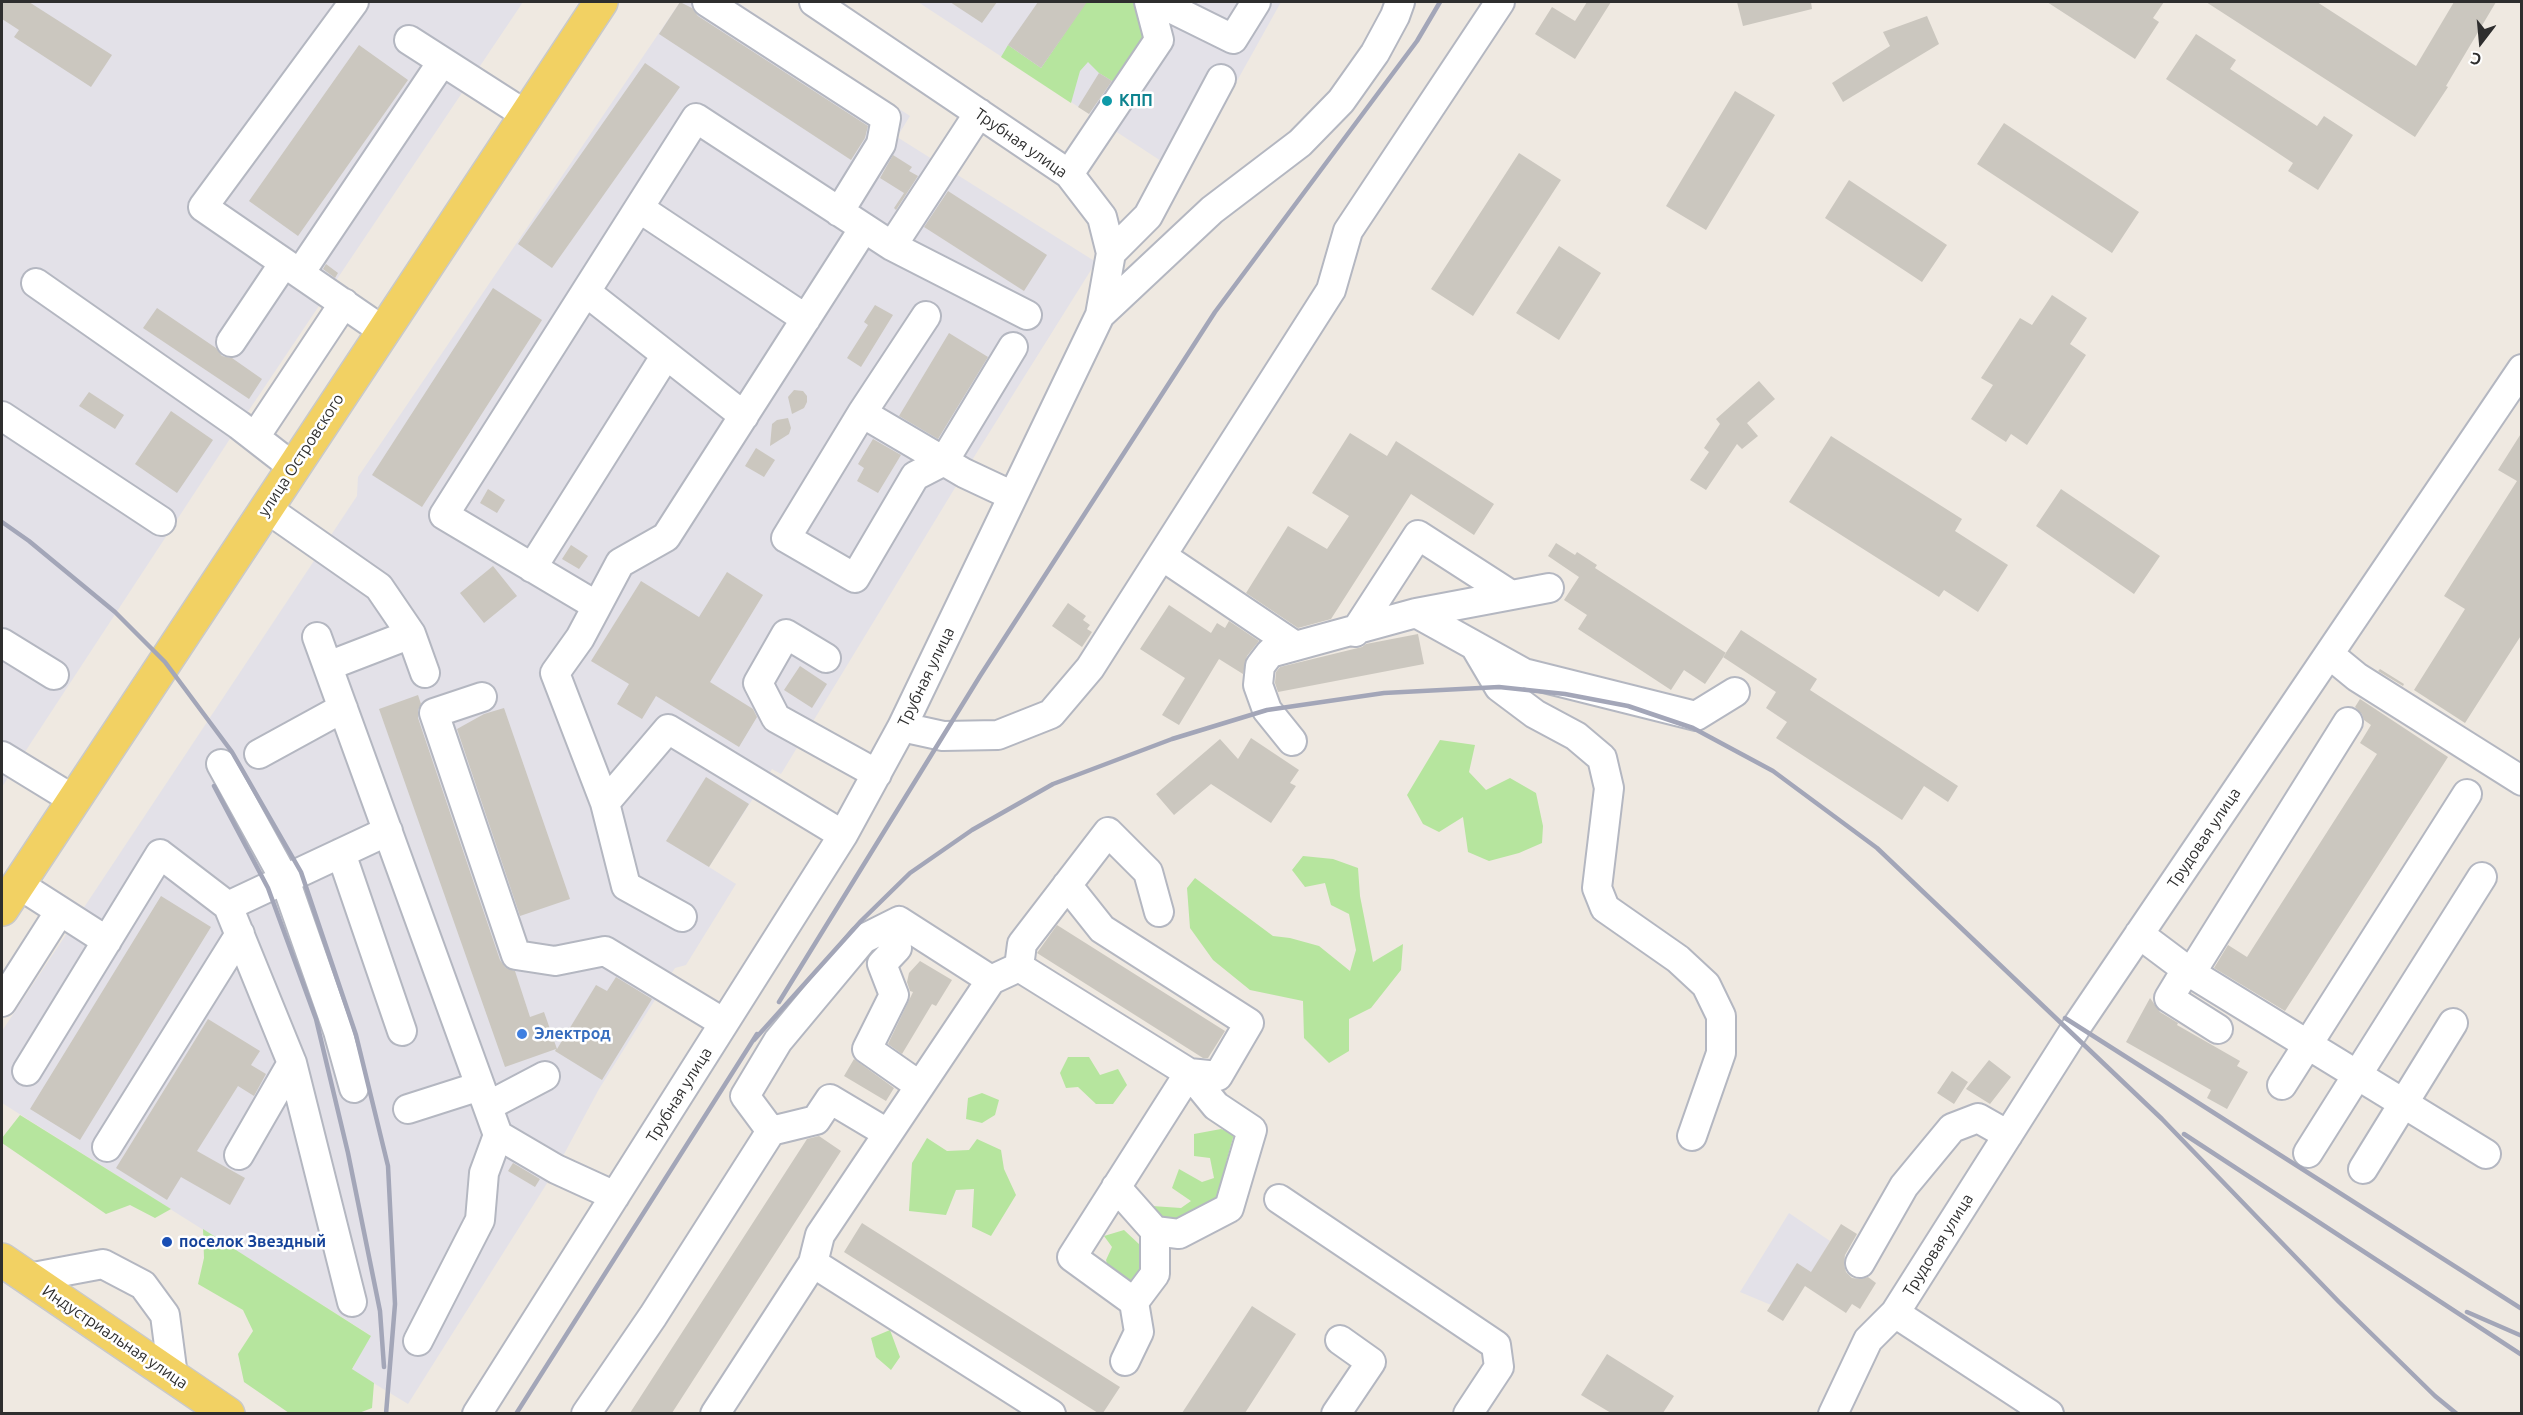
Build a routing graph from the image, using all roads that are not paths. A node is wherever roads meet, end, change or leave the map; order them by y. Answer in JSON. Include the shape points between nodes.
{"nodes":[{"id":1,"x":354,"y":2,"type":"edge"},
{"id":2,"x":601,"y":2,"type":"edge"},
{"id":3,"x":707,"y":2,"type":"edge"},
{"id":4,"x":814,"y":2,"type":"edge"},
{"id":5,"x":1149,"y":2,"type":"edge"},
{"id":6,"x":1158,"y":2,"type":"edge"},
{"id":7,"x":1256,"y":2,"type":"edge"},
{"id":8,"x":1400,"y":2,"type":"edge"},
{"id":9,"x":1500,"y":2,"type":"edge"},
{"id":10,"x":847,"y":10,"type":"edge"},
{"id":11,"x":409,"y":40,"type":"dead end"},
{"id":12,"x":442,"y":62,"type":"junction"},
{"id":13,"x":1221,"y":79,"type":"dead end"},
{"id":14,"x":979,"y":113,"type":"junction"},
{"id":15,"x":526,"y":115,"type":"junction"},
{"id":16,"x":1069,"y":174,"type":"junction"},
{"id":17,"x":639,"y":208,"type":"junction"},
{"id":18,"x":839,"y":212,"type":"junction"},
{"id":19,"x":864,"y":228,"type":"junction"},
{"id":20,"x":892,"y":246,"type":"junction"},
{"id":21,"x":1111,"y":254,"type":"junction"},
{"id":22,"x":292,"y":268,"type":"junction"},
{"id":23,"x":36,"y":283,"type":"dead end"},
{"id":24,"x":586,"y":292,"type":"junction"},
{"id":25,"x":344,"y":303,"type":"junction"},
{"id":26,"x":1026,"y":315,"type":"dead end"},
{"id":27,"x":1100,"y":315,"type":"junction"},
{"id":28,"x":926,"y":316,"type":"dead end"},
{"id":29,"x":806,"y":319,"type":"junction"},
{"id":30,"x":382,"y":330,"type":"junction"},
{"id":31,"x":231,"y":342,"type":"dead end"},
{"id":32,"x":1013,"y":347,"type":"dead end"},
{"id":33,"x":666,"y":355,"type":"junction"},
{"id":34,"x":2522,"y":369,"type":"edge"},
{"id":35,"x":862,"y":413,"type":"junction"},
{"id":36,"x":2,"y":416,"type":"edge"},
{"id":37,"x":744,"y":416,"type":"junction"},
{"id":38,"x":255,"y":437,"type":"junction"},
{"id":39,"x":945,"y":461,"type":"junction"},
{"id":40,"x":293,"y":467,"type":"junction"},
{"id":41,"x":1013,"y":496,"type":"junction"},
{"id":42,"x":266,"y":508,"type":"junction"},
{"id":43,"x":160,"y":521,"type":"dead end"},
{"id":44,"x":1162,"y":556,"type":"junction"},
{"id":45,"x":532,"y":568,"type":"junction"},
{"id":46,"x":1549,"y":588,"type":"dead end"},
{"id":47,"x":1511,"y":595,"type":"junction"},
{"id":48,"x":597,"y":606,"type":"junction"},
{"id":49,"x":1416,"y":613,"type":"junction"},
{"id":50,"x":1355,"y":632,"type":"junction"},
{"id":51,"x":411,"y":634,"type":"junction"},
{"id":52,"x":317,"y":637,"type":"dead end"},
{"id":53,"x":2,"y":643,"type":"edge"},
{"id":54,"x":1294,"y":645,"type":"junction"},
{"id":55,"x":1476,"y":648,"type":"junction"},
{"id":56,"x":2329,"y":654,"type":"junction"},
{"id":57,"x":826,"y":658,"type":"dead end"},
{"id":58,"x":328,"y":666,"type":"junction"},
{"id":59,"x":425,"y":674,"type":"dead end"},
{"id":60,"x":54,"y":675,"type":"dead end"},
{"id":61,"x":1735,"y":692,"type":"dead end"},
{"id":62,"x":482,"y":697,"type":"dead end"},
{"id":63,"x":343,"y":708,"type":"junction"},
{"id":64,"x":2348,"y":722,"type":"dead end"},
{"id":65,"x":902,"y":727,"type":"junction"},
{"id":66,"x":1292,"y":741,"type":"dead end"},
{"id":67,"x":259,"y":754,"type":"dead end"},
{"id":68,"x":2,"y":756,"type":"edge"},
{"id":69,"x":221,"y":764,"type":"dead end"},
{"id":70,"x":878,"y":774,"type":"junction"},
{"id":71,"x":2522,"y":781,"type":"edge"},
{"id":72,"x":2468,"y":794,"type":"dead end"},
{"id":73,"x":74,"y":800,"type":"junction"},
{"id":74,"x":605,"y":803,"type":"junction"},
{"id":75,"x":388,"y":831,"type":"junction"},
{"id":76,"x":843,"y":835,"type":"junction"},
{"id":77,"x":341,"y":853,"type":"junction"},
{"id":78,"x":2482,"y":877,"type":"dead end"},
{"id":79,"x":285,"y":880,"type":"junction"},
{"id":80,"x":1067,"y":885,"type":"junction"},
{"id":81,"x":10,"y":897,"type":"edge"},
{"id":82,"x":228,"y":906,"type":"junction"},
{"id":83,"x":60,"y":911,"type":"junction"},
{"id":84,"x":1159,"y":912,"type":"dead end"},
{"id":85,"x":682,"y":917,"type":"dead end"},
{"id":86,"x":240,"y":934,"type":"junction"},
{"id":87,"x":2139,"y":934,"type":"junction"},
{"id":88,"x":107,"y":941,"type":"junction"},
{"id":89,"x":897,"y":948,"type":"dead end"},
{"id":90,"x":1018,"y":968,"type":"junction"},
{"id":91,"x":2189,"y":971,"type":"junction"},
{"id":92,"x":992,"y":980,"type":"junction"},
{"id":93,"x":2,"y":1002,"type":"edge"},
{"id":94,"x":724,"y":1023,"type":"junction"},
{"id":95,"x":2453,"y":1023,"type":"dead end"},
{"id":96,"x":2218,"y":1029,"type":"dead end"},
{"id":97,"x":402,"y":1031,"type":"dead end"},
{"id":98,"x":2308,"y":1044,"type":"junction"},
{"id":99,"x":292,"y":1063,"type":"junction"},
{"id":100,"x":27,"y":1071,"type":"dead end"},
{"id":101,"x":1189,"y":1073,"type":"junction"},
{"id":102,"x":2358,"y":1074,"type":"junction"},
{"id":103,"x":545,"y":1076,"type":"dead end"},
{"id":104,"x":2282,"y":1085,"type":"dead end"},
{"id":105,"x":920,"y":1086,"type":"junction"},
{"id":106,"x":354,"y":1088,"type":"dead end"},
{"id":107,"x":484,"y":1096,"type":"junction"},
{"id":108,"x":2404,"y":1103,"type":"junction"},
{"id":109,"x":408,"y":1109,"type":"dead end"},
{"id":110,"x":771,"y":1131,"type":"junction"},
{"id":111,"x":887,"y":1133,"type":"junction"},
{"id":112,"x":498,"y":1135,"type":"junction"},
{"id":113,"x":2008,"y":1135,"type":"junction"},
{"id":114,"x":1692,"y":1136,"type":"dead end"},
{"id":115,"x":107,"y":1147,"type":"dead end"},
{"id":116,"x":2308,"y":1152,"type":"dead end"},
{"id":117,"x":2486,"y":1154,"type":"dead end"},
{"id":118,"x":239,"y":1155,"type":"dead end"},
{"id":119,"x":2363,"y":1169,"type":"dead end"},
{"id":120,"x":1116,"y":1187,"type":"junction"},
{"id":121,"x":615,"y":1196,"type":"junction"},
{"id":122,"x":1279,"y":1199,"type":"dead end"},
{"id":123,"x":1155,"y":1231,"type":"junction"},
{"id":124,"x":813,"y":1263,"type":"junction"},
{"id":125,"x":1860,"y":1263,"type":"dead end"},
{"id":126,"x":15,"y":1269,"type":"edge"},
{"id":127,"x":352,"y":1302,"type":"dead end"},
{"id":128,"x":1134,"y":1302,"type":"junction"},
{"id":129,"x":1895,"y":1313,"type":"junction"},
{"id":130,"x":1340,"y":1340,"type":"dead end"},
{"id":131,"x":418,"y":1341,"type":"dead end"},
{"id":132,"x":1125,"y":1361,"type":"dead end"},
{"id":133,"x":173,"y":1377,"type":"junction"},
{"id":134,"x":228,"y":1413,"type":"edge"},
{"id":135,"x":477,"y":1413,"type":"edge"},
{"id":136,"x":586,"y":1413,"type":"edge"},
{"id":137,"x":715,"y":1413,"type":"edge"},
{"id":138,"x":1051,"y":1413,"type":"edge"},
{"id":139,"x":1336,"y":1413,"type":"edge"},
{"id":140,"x":1468,"y":1413,"type":"edge"},
{"id":141,"x":1833,"y":1413,"type":"edge"},
{"id":142,"x":2049,"y":1413,"type":"edge"}],
"edges":[{"from":1,"to":22,"type":"street","via":[[203,207]]},
{"from":2,"to":15,"type":"main road","name":"улица Островского"},
{"from":3,"to":18,"type":"street","via":[[886,118],[880,144]]},
{"from":4,"to":10,"type":"street","name":"Трубная улица"},
{"from":5,"to":16,"type":"street","via":[[1159,40]]},
{"from":6,"to":7,"type":"street","via":[[1233,39]]},
{"from":8,"to":27,"type":"street","via":[[1375,53],[1341,101],[1300,142],[1212,210]]},
{"from":9,"to":44,"type":"street","via":[[1348,231],[1331,290]]},
{"from":10,"to":14,"type":"street","name":"Трубная улица"},
{"from":11,"to":12,"type":"street"},
{"from":12,"to":15,"type":"street"},
{"from":12,"to":22,"type":"street"},
{"from":13,"to":21,"type":"street","via":[[1148,216]]},
{"from":14,"to":16,"type":"street","name":"Трубная улица"},
{"from":14,"to":20,"type":"street"},
{"from":15,"to":30,"type":"main road","name":"улица Островского"},
{"from":16,"to":21,"type":"street","name":"Трубная улица","via":[[1102,217]]},
{"from":17,"to":18,"type":"street","via":[[696,118]]},
{"from":17,"to":24,"type":"street"},
{"from":17,"to":29,"type":"street"},
{"from":18,"to":19,"type":"street"},
{"from":19,"to":20,"type":"street"},
{"from":19,"to":29,"type":"street"},
{"from":20,"to":26,"type":"street"},
{"from":21,"to":27,"type":"street","name":"Трубная улица"},
{"from":22,"to":25,"type":"street"},
{"from":22,"to":31,"type":"street"},
{"from":23,"to":38,"type":"street"},
{"from":24,"to":33,"type":"street"},
{"from":24,"to":45,"type":"street","via":[[444,515]]},
{"from":25,"to":30,"type":"street"},
{"from":25,"to":38,"type":"street"},
{"from":27,"to":41,"type":"street","name":"Трубная улица"},
{"from":28,"to":35,"type":"street"},
{"from":29,"to":37,"type":"street"},
{"from":30,"to":40,"type":"main road","name":"улица Островского"},
{"from":32,"to":39,"type":"street"},
{"from":33,"to":37,"type":"street"},
{"from":33,"to":45,"type":"street"},
{"from":34,"to":56,"type":"street","name":"Трудовая улица"},
{"from":35,"to":39,"type":"street"},
{"from":35,"to":39,"type":"street","via":[[786,538],[855,578],[915,476]]},
{"from":36,"to":43,"type":"street"},
{"from":37,"to":48,"type":"street","via":[[666,537],[620,563]]},
{"from":38,"to":40,"type":"street"},
{"from":39,"to":41,"type":"street"},
{"from":40,"to":42,"type":"main road","name":"улица Островского"},
{"from":41,"to":65,"type":"street","name":"Трубная улица"},
{"from":42,"to":51,"type":"street","via":[[379,587]]},
{"from":42,"to":73,"type":"main road","name":"улица Островского"},
{"from":44,"to":54,"type":"street"},
{"from":44,"to":65,"type":"street","via":[[1090,668],[1051,714],[998,735],[943,736]]},
{"from":45,"to":48,"type":"street"},
{"from":46,"to":47,"type":"street"},
{"from":47,"to":49,"type":"street"},
{"from":47,"to":50,"type":"street","via":[[1418,535]]},
{"from":48,"to":74,"type":"street","via":[[555,673]]},
{"from":49,"to":50,"type":"street"},
{"from":49,"to":55,"type":"street"},
{"from":50,"to":54,"type":"street"},
{"from":51,"to":58,"type":"street"},
{"from":51,"to":59,"type":"street"},
{"from":52,"to":58,"type":"street"},
{"from":53,"to":60,"type":"street"},
{"from":54,"to":66,"type":"street","via":[[1270,653],[1260,666],[1258,685],[1267,710]]},
{"from":55,"to":61,"type":"street","via":[[1524,673],[1696,716]]},
{"from":55,"to":114,"type":"street","via":[[1499,687],[1535,714],[1576,736],[1602,758],[1609,788],[1597,888],[1605,908],[1706,985],[1721,1016],[1721,1053]]},
{"from":56,"to":71,"type":"street","via":[[2357,677]]},
{"from":56,"to":87,"type":"street","name":"Трудовая улица"},
{"from":57,"to":70,"type":"street","via":[[786,634],[758,683],[776,718]]},
{"from":58,"to":63,"type":"street"},
{"from":62,"to":94,"type":"street","via":[[434,713],[516,955],[555,961],[604,951]]},
{"from":63,"to":67,"type":"street"},
{"from":63,"to":75,"type":"street"},
{"from":64,"to":91,"type":"street"},
{"from":65,"to":70,"type":"street","name":"Трубная улица"},
{"from":68,"to":73,"type":"street"},
{"from":69,"to":79,"type":"street"},
{"from":70,"to":76,"type":"street","name":"Трубная улица"},
{"from":72,"to":98,"type":"street"},
{"from":73,"to":81,"type":"main road","name":"улица Островского"},
{"from":74,"to":76,"type":"street","via":[[668,729]]},
{"from":74,"to":85,"type":"street","via":[[626,886]]},
{"from":75,"to":77,"type":"street"},
{"from":75,"to":107,"type":"street"},
{"from":76,"to":94,"type":"street","name":"Трубная улица"},
{"from":77,"to":79,"type":"street"},
{"from":77,"to":97,"type":"street"},
{"from":78,"to":102,"type":"street"},
{"from":79,"to":82,"type":"street"},
{"from":79,"to":106,"type":"street","via":[[338,1030]]},
{"from":80,"to":84,"type":"street","via":[[1108,832],[1148,872]]},
{"from":80,"to":90,"type":"street","via":[[1022,944]]},
{"from":80,"to":101,"type":"street","via":[[1102,929],[1249,1023],[1218,1076]]},
{"from":81,"to":83,"type":"street"},
{"from":82,"to":86,"type":"street"},
{"from":82,"to":88,"type":"street","via":[[160,854]]},
{"from":83,"to":88,"type":"street"},
{"from":83,"to":93,"type":"street"},
{"from":86,"to":99,"type":"street"},
{"from":86,"to":115,"type":"street"},
{"from":87,"to":91,"type":"street"},
{"from":87,"to":113,"type":"street","name":"Трудовая улица"},
{"from":88,"to":100,"type":"street"},
{"from":89,"to":105,"type":"street","via":[[882,964],[894,995],[867,1049]]},
{"from":90,"to":92,"type":"street"},
{"from":90,"to":101,"type":"street"},
{"from":91,"to":96,"type":"street","via":[[2169,998]]},
{"from":91,"to":98,"type":"street"},
{"from":92,"to":105,"type":"street"},
{"from":92,"to":110,"type":"street","via":[[899,921],[863,939],[778,1041],[745,1096]]},
{"from":94,"to":121,"type":"street","name":"Трубная улица"},
{"from":95,"to":108,"type":"street"},
{"from":98,"to":102,"type":"street"},
{"from":98,"to":104,"type":"street"},
{"from":99,"to":118,"type":"street"},
{"from":99,"to":127,"type":"street"},
{"from":101,"to":120,"type":"street"},
{"from":101,"to":123,"type":"street","via":[[1216,1107],[1252,1130],[1229,1208],[1179,1234]]},
{"from":102,"to":108,"type":"street"},
{"from":102,"to":116,"type":"street"},
{"from":103,"to":107,"type":"street"},
{"from":105,"to":111,"type":"street"},
{"from":107,"to":109,"type":"street"},
{"from":107,"to":112,"type":"street"},
{"from":108,"to":117,"type":"street"},
{"from":108,"to":119,"type":"street"},
{"from":110,"to":111,"type":"street","via":[[816,1120],[830,1099]]},
{"from":110,"to":136,"type":"street","via":[[654,1316]]},
{"from":111,"to":124,"type":"street","via":[[820,1235]]},
{"from":112,"to":121,"type":"street","via":[[556,1169]]},
{"from":112,"to":131,"type":"street","via":[[484,1173],[480,1220]]},
{"from":113,"to":125,"type":"street","via":[[1978,1118],[1952,1128],[1904,1186]]},
{"from":113,"to":129,"type":"street","name":"Трудовая улица"},
{"from":120,"to":123,"type":"street"},
{"from":120,"to":128,"type":"street","via":[[1072,1257]]},
{"from":121,"to":135,"type":"street","name":"Трубная улица"},
{"from":122,"to":140,"type":"street","via":[[1496,1345],[1499,1367]]},
{"from":123,"to":128,"type":"street","via":[[1155,1275]]},
{"from":124,"to":137,"type":"street"},
{"from":124,"to":138,"type":"street"},
{"from":126,"to":133,"type":"main road","name":"Индустриальная улица"},
{"from":126,"to":133,"type":"street","via":[[103,1264],[143,1284],[165,1315]]},
{"from":128,"to":132,"type":"street","via":[[1139,1332]]},
{"from":129,"to":141,"type":"street","name":"Трудовая улица","via":[[1868,1340]]},
{"from":129,"to":142,"type":"street"},
{"from":130,"to":139,"type":"street","via":[[1371,1362]]},
{"from":133,"to":134,"type":"main road","name":"Индустриальная улица"}]}
